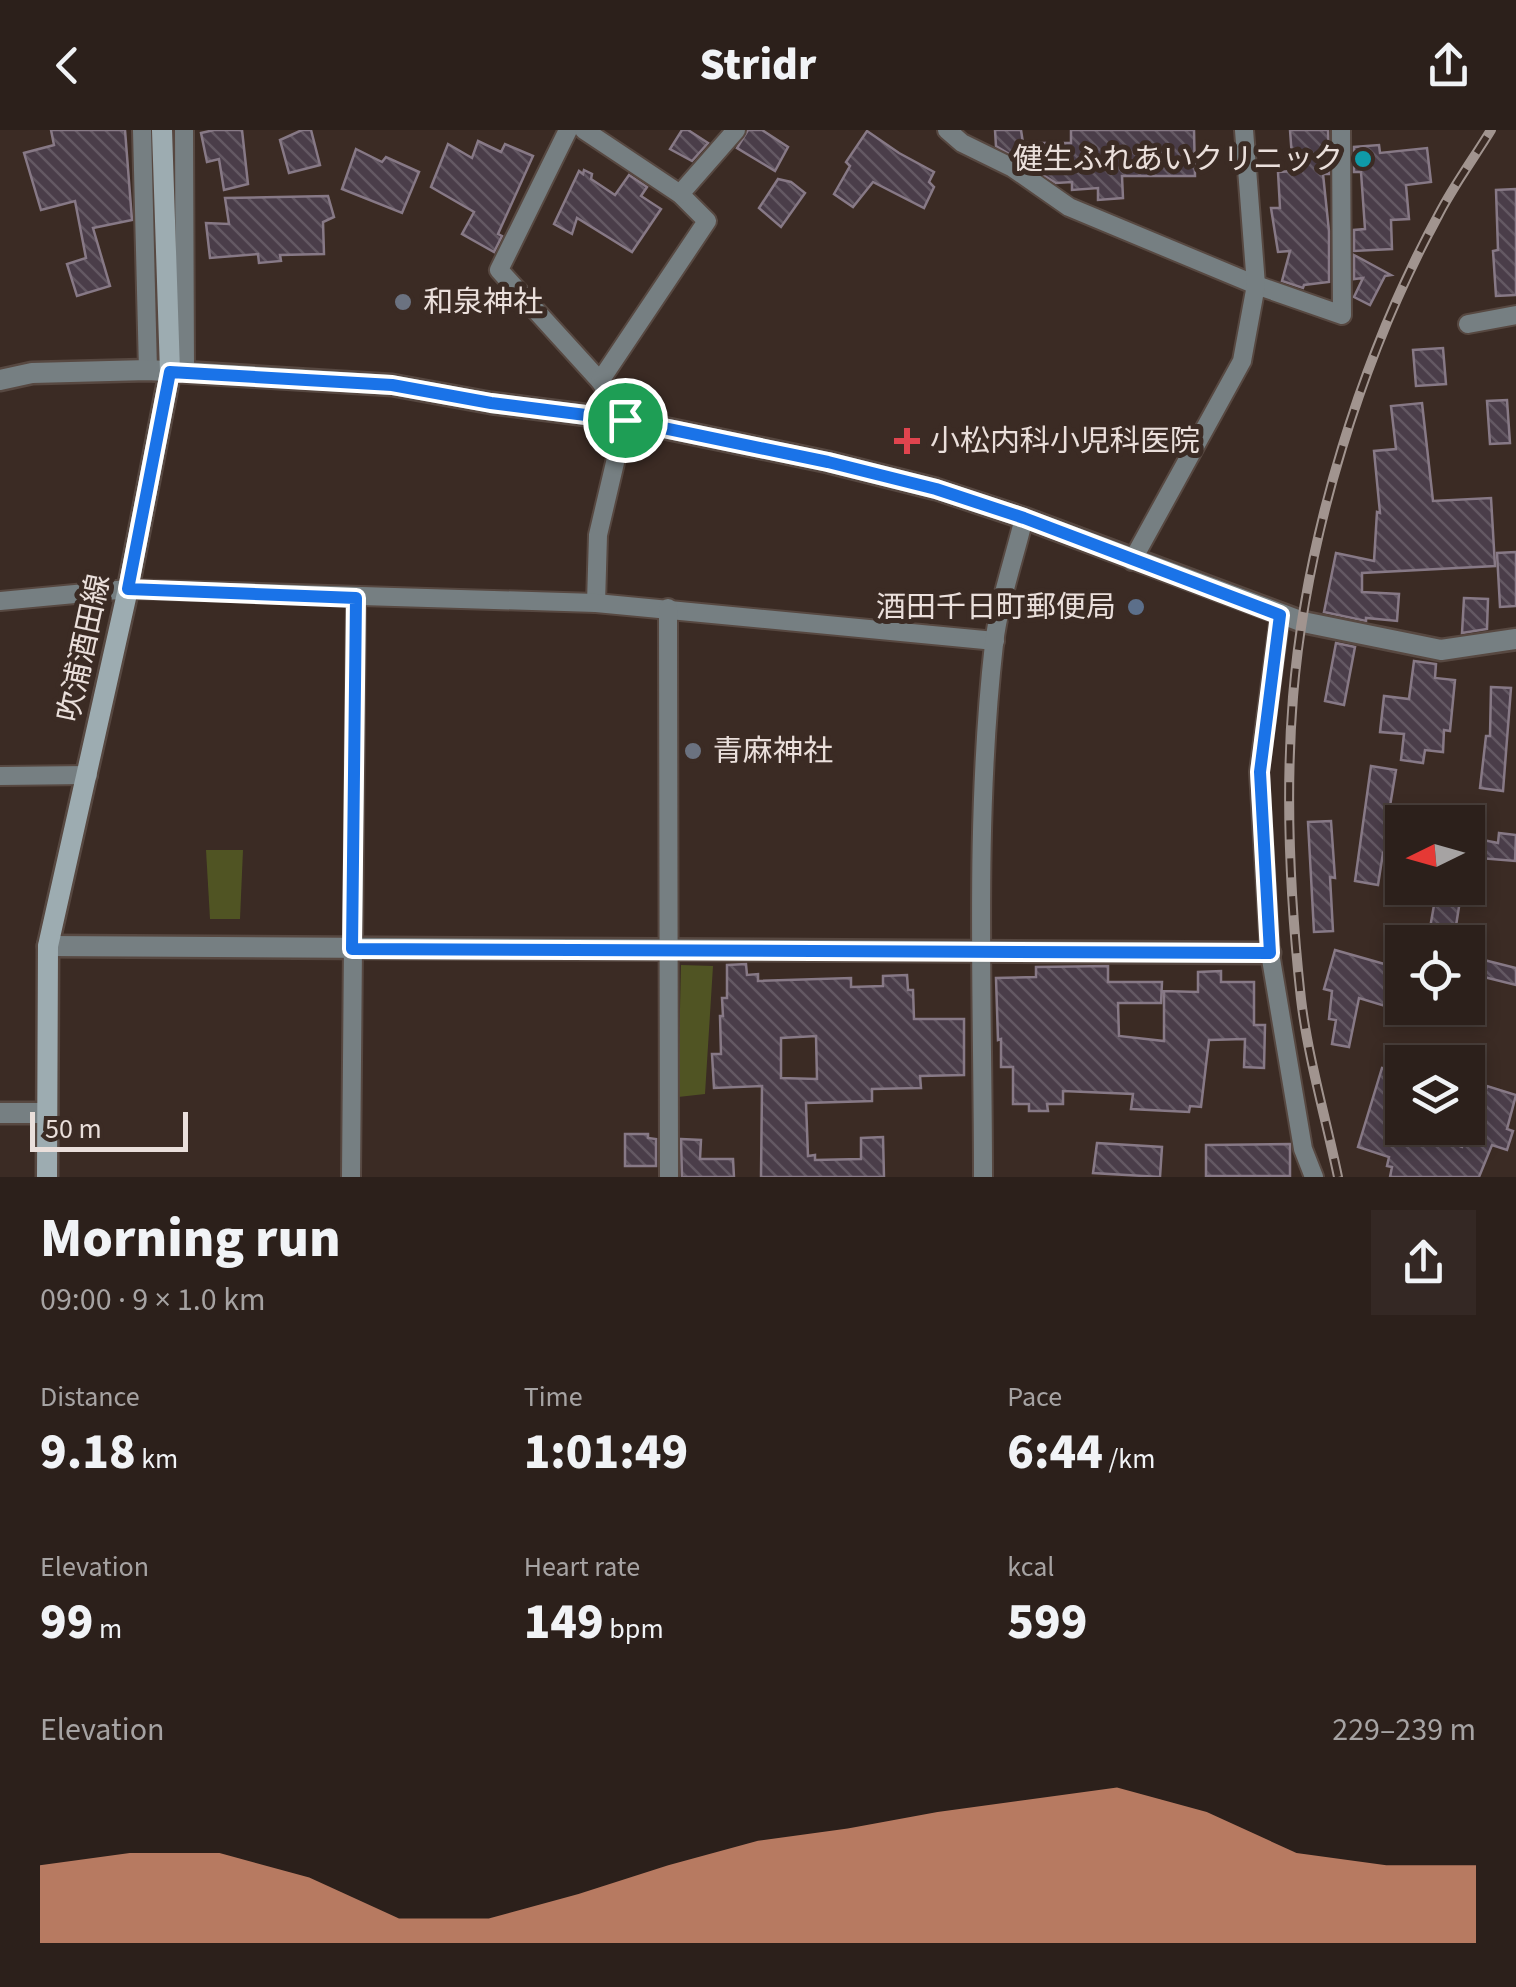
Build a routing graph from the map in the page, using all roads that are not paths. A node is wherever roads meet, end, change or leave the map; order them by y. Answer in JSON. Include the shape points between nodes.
{"nodes":[{"id":1,"x":142,"y":130,"type":"edge"},
{"id":2,"x":162,"y":130,"type":"edge"},
{"id":3,"x":184,"y":130,"type":"edge"},
{"id":4,"x":568,"y":130,"type":"edge"},
{"id":5,"x":584,"y":130,"type":"edge"},
{"id":6,"x":736,"y":130,"type":"edge"},
{"id":7,"x":947,"y":130,"type":"edge"},
{"id":8,"x":1244,"y":130,"type":"edge"},
{"id":9,"x":1342,"y":130,"type":"edge"},
{"id":10,"x":680,"y":194,"type":"junction"},
{"id":11,"x":1256,"y":285,"type":"junction"},
{"id":12,"x":1516,"y":314,"type":"edge"},
{"id":13,"x":1468,"y":324,"type":"dead end"},
{"id":14,"x":168,"y":372,"type":"junction"},
{"id":15,"x":0,"y":380,"type":"edge"},
{"id":16,"x":600,"y":381,"type":"junction"},
{"id":17,"x":625,"y":420,"type":"junction"},
{"id":18,"x":1024,"y":518,"type":"junction"},
{"id":19,"x":1132,"y":561,"type":"junction"},
{"id":20,"x":128,"y":589,"type":"junction"},
{"id":21,"x":356,"y":598,"type":"junction"},
{"id":22,"x":0,"y":601,"type":"edge"},
{"id":23,"x":596,"y":603,"type":"junction"},
{"id":24,"x":668,"y":608,"type":"junction"},
{"id":25,"x":1280,"y":615,"type":"junction"},
{"id":26,"x":1516,"y":639,"type":"edge"},
{"id":27,"x":994,"y":640,"type":"junction"},
{"id":28,"x":88,"y":775,"type":"junction"},
{"id":29,"x":0,"y":776,"type":"edge"},
{"id":30,"x":48,"y":946,"type":"junction"},
{"id":31,"x":352,"y":949,"type":"junction"},
{"id":32,"x":670,"y":951,"type":"junction"},
{"id":33,"x":980,"y":953,"type":"junction"},
{"id":34,"x":1270,"y":953,"type":"junction"},
{"id":35,"x":0,"y":1113,"type":"edge"},
{"id":36,"x":48,"y":1113,"type":"junction"},
{"id":37,"x":47,"y":1177,"type":"edge"},
{"id":38,"x":351,"y":1177,"type":"edge"},
{"id":39,"x":669,"y":1177,"type":"edge"},
{"id":40,"x":982,"y":1177,"type":"edge"},
{"id":41,"x":1314,"y":1177,"type":"edge"}],
"edges":[{"from":1,"to":14,"type":"street"},
{"from":2,"to":14,"type":"main road","name":"吹浦酒田線"},
{"from":3,"to":14,"type":"street"},
{"from":4,"to":16,"type":"street","via":[[499,270]]},
{"from":5,"to":10,"type":"street"},
{"from":6,"to":10,"type":"street"},
{"from":7,"to":11,"type":"street","via":[[1068,207]]},
{"from":8,"to":11,"type":"street"},
{"from":9,"to":11,"type":"street","via":[[1342,315]]},
{"from":10,"to":16,"type":"street","via":[[707,221]]},
{"from":11,"to":19,"type":"street","via":[[1242,361]]},
{"from":12,"to":13,"type":"street"},
{"from":14,"to":15,"type":"street","via":[[32,373]]},
{"from":14,"to":17,"type":"street","via":[[392,385]]},
{"from":14,"to":20,"type":"main road","name":"吹浦酒田線"},
{"from":16,"to":17,"type":"street"},
{"from":17,"to":18,"type":"street","via":[[936,489]]},
{"from":17,"to":23,"type":"street","via":[[598,534]]},
{"from":18,"to":19,"type":"street"},
{"from":18,"to":27,"type":"street"},
{"from":19,"to":25,"type":"street"},
{"from":20,"to":21,"type":"street"},
{"from":20,"to":22,"type":"street"},
{"from":20,"to":28,"type":"main road","name":"吹浦酒田線"},
{"from":21,"to":23,"type":"street"},
{"from":21,"to":31,"type":"street"},
{"from":23,"to":24,"type":"street"},
{"from":24,"to":27,"type":"street"},
{"from":24,"to":32,"type":"street"},
{"from":25,"to":26,"type":"street","via":[[1441,650]]},
{"from":25,"to":34,"type":"street","via":[[1260,772]]},
{"from":27,"to":33,"type":"street"},
{"from":28,"to":29,"type":"street"},
{"from":28,"to":30,"type":"main road","name":"吹浦酒田線"},
{"from":30,"to":31,"type":"street"},
{"from":30,"to":36,"type":"main road","name":"吹浦酒田線"},
{"from":31,"to":32,"type":"street"},
{"from":31,"to":38,"type":"street"},
{"from":32,"to":33,"type":"street"},
{"from":32,"to":39,"type":"street"},
{"from":33,"to":34,"type":"street"},
{"from":33,"to":40,"type":"street"},
{"from":34,"to":41,"type":"street","via":[[1303,1149]]},
{"from":35,"to":36,"type":"street"},
{"from":36,"to":37,"type":"main road","name":"吹浦酒田線"}]}
